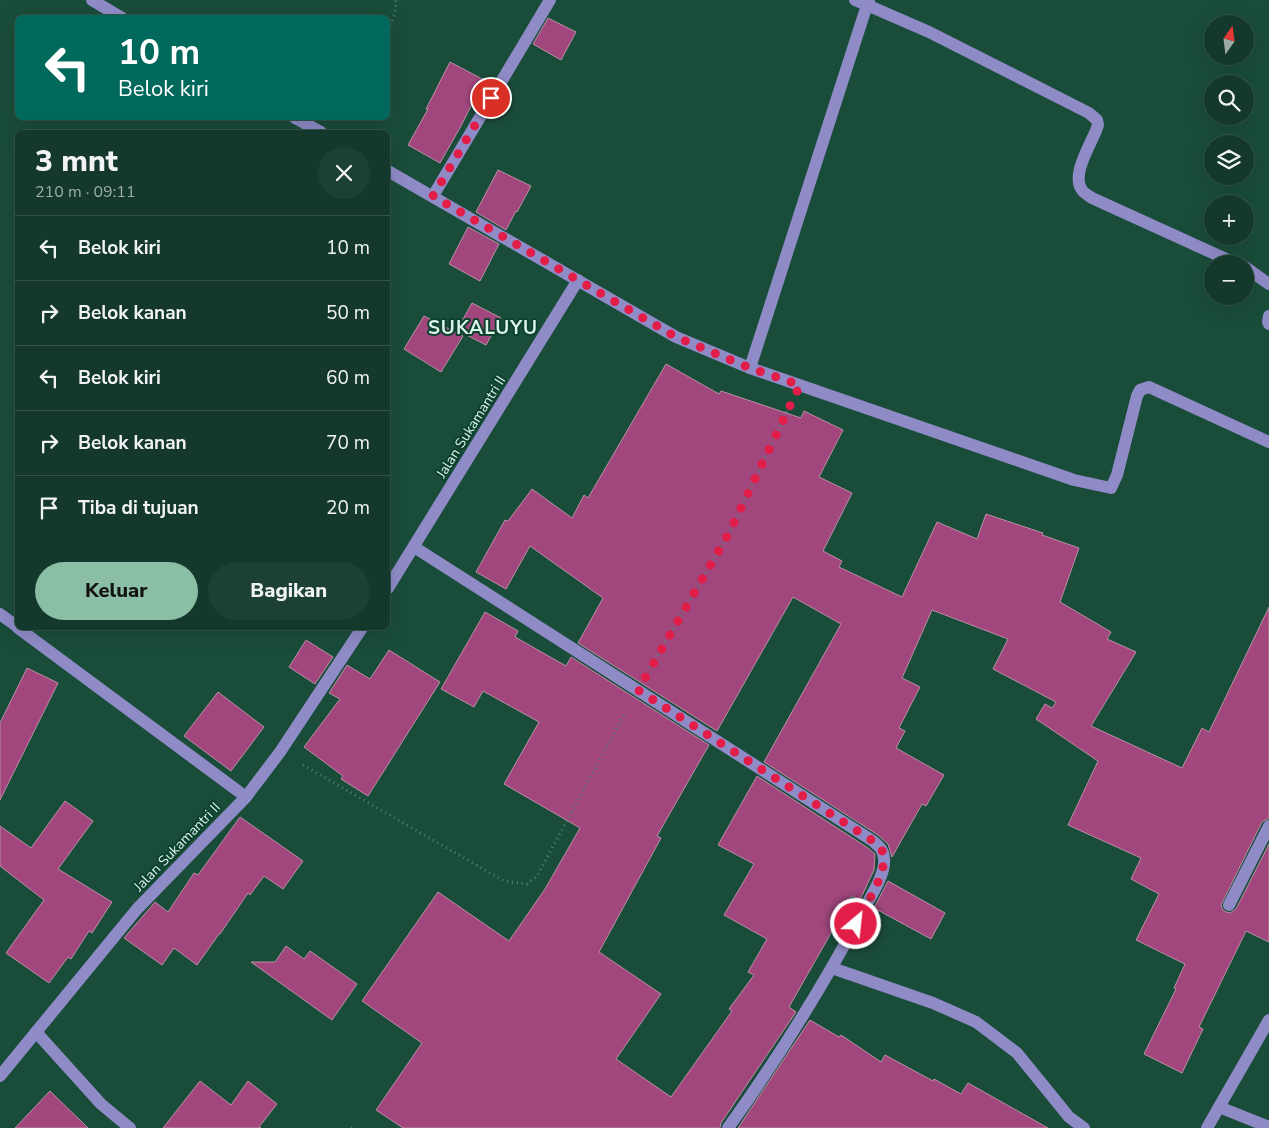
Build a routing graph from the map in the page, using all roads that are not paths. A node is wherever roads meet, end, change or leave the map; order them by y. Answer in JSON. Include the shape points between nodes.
{"nodes":[{"id":1,"x":92,"y":0,"type":"edge"},
{"id":2,"x":550,"y":0,"type":"edge"},
{"id":3,"x":855,"y":0,"type":"edge"},
{"id":4,"x":868,"y":3,"type":"edge"},
{"id":5,"x":117,"y":15,"type":"edge"},
{"id":6,"x":299,"y":120,"type":"edge"},
{"id":7,"x":317,"y":130,"type":"edge"},
{"id":8,"x":390,"y":172,"type":"edge"},
{"id":9,"x":433,"y":196,"type":"junction"},
{"id":10,"x":1217,"y":255,"type":"edge"},
{"id":11,"x":1254,"y":274,"type":"edge"},
{"id":12,"x":578,"y":280,"type":"junction"},
{"id":13,"x":1269,"y":284,"type":"edge"},
{"id":14,"x":1269,"y":316,"type":"edge"},
{"id":15,"x":1269,"y":324,"type":"edge"},
{"id":16,"x":750,"y":368,"type":"junction"},
{"id":17,"x":1269,"y":442,"type":"edge"},
{"id":18,"x":414,"y":547,"type":"junction"},
{"id":19,"x":390,"y":585,"type":"edge"},
{"id":20,"x":0,"y":614,"type":"edge"},
{"id":21,"x":15,"y":625,"type":"edge"},
{"id":22,"x":22,"y":630,"type":"edge"},
{"id":23,"x":361,"y":630,"type":"edge"},
{"id":24,"x":246,"y":797,"type":"junction"},
{"id":25,"x":1269,"y":826,"type":"edge"},
{"id":26,"x":1229,"y":905,"type":"dead end"},
{"id":27,"x":832,"y":968,"type":"junction"},
{"id":28,"x":1269,"y":1020,"type":"edge"},
{"id":29,"x":36,"y":1032,"type":"junction"},
{"id":30,"x":0,"y":1076,"type":"edge"},
{"id":31,"x":1219,"y":1106,"type":"junction"},
{"id":32,"x":1269,"y":1127,"type":"edge"},
{"id":33,"x":130,"y":1128,"type":"edge"},
{"id":34,"x":728,"y":1128,"type":"edge"},
{"id":35,"x":1084,"y":1128,"type":"edge"},
{"id":36,"x":1207,"y":1128,"type":"edge"}],
"edges":[{"from":1,"to":5,"type":"street"},
{"from":2,"to":9,"type":"street"},
{"from":3,"to":4,"type":"street"},
{"from":4,"to":10,"type":"street","via":[[1090,113],[1098,125],[1079,172],[1082,190],[1092,198]]},
{"from":4,"to":16,"type":"street"},
{"from":6,"to":7,"type":"street"},
{"from":8,"to":9,"type":"street"},
{"from":9,"to":12,"type":"street"},
{"from":11,"to":13,"type":"street"},
{"from":12,"to":16,"type":"street","via":[[676,337]]},
{"from":12,"to":18,"type":"street","name":"Jalan Sukamantri II"},
{"from":14,"to":15,"type":"street"},
{"from":16,"to":17,"type":"street","via":[[1074,480],[1106,488],[1114,484],[1137,396],[1140,390],[1149,387]]},
{"from":18,"to":19,"type":"street","name":"Jalan Sukamantri II"},
{"from":18,"to":27,"type":"street","via":[[873,841],[882,850],[885,861],[879,880]]},
{"from":20,"to":21,"type":"street"},
{"from":22,"to":24,"type":"street"},
{"from":23,"to":24,"type":"street","name":"Jalan Sukamantri II","via":[[280,752]]},
{"from":24,"to":29,"type":"street","name":"Jalan Sukamantri II","via":[[137,909]]},
{"from":25,"to":26,"type":"street"},
{"from":27,"to":34,"type":"street"},
{"from":27,"to":35,"type":"street","via":[[934,1003],[976,1022],[1018,1053],[1069,1117]]},
{"from":28,"to":31,"type":"street"},
{"from":29,"to":30,"type":"street","name":"Jalan Sukamantri II"},
{"from":29,"to":33,"type":"street","via":[[101,1104]]},
{"from":31,"to":32,"type":"street"},
{"from":31,"to":36,"type":"street"}]}
